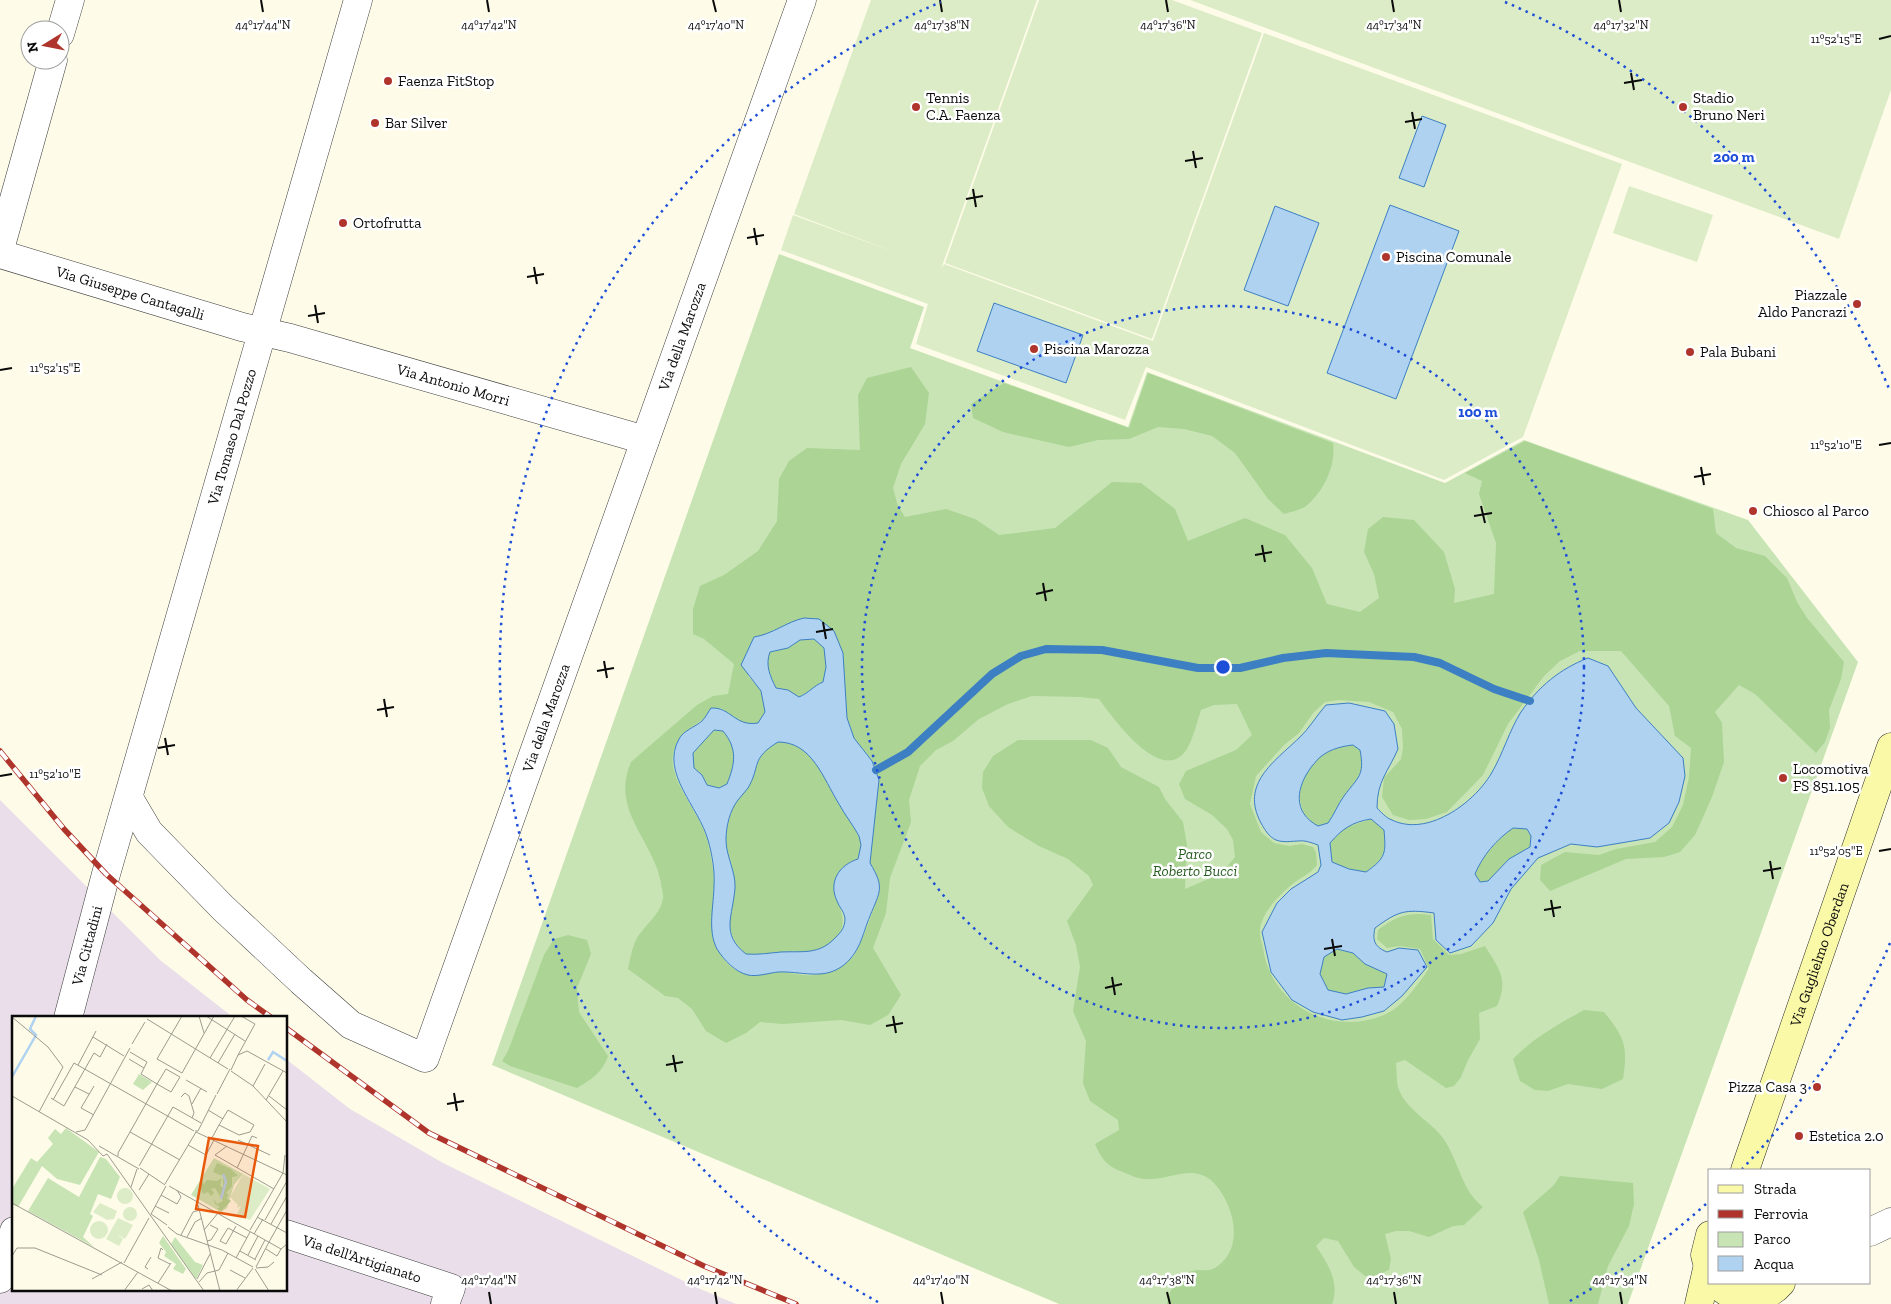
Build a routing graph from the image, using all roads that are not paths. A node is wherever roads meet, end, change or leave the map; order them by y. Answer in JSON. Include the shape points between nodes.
{"nodes":[{"id":1,"x":70,"y":0,"type":"edge"},
{"id":2,"x":358,"y":0,"type":"edge"},
{"id":3,"x":802,"y":0,"type":"edge"},
{"id":4,"x":64,"y":20,"type":"edge"},
{"id":5,"x":50,"y":70,"type":"edge"},
{"id":6,"x":0,"y":250,"type":"edge"},
{"id":7,"x":0,"y":254,"type":"edge"},
{"id":8,"x":262,"y":332,"type":"junction"},
{"id":9,"x":645,"y":440,"type":"junction"},
{"id":10,"x":1891,"y":747,"type":"edge"},
{"id":11,"x":129,"y":798,"type":"junction"},
{"id":12,"x":106,"y":874,"type":"joint"},
{"id":13,"x":69,"y":1016,"type":"edge"},
{"id":14,"x":1748,"y":1167,"type":"edge"},
{"id":15,"x":1891,"y":1222,"type":"edge"},
{"id":16,"x":0,"y":1224,"type":"edge"},
{"id":17,"x":12,"y":1229,"type":"edge"},
{"id":18,"x":1871,"y":1232,"type":"edge"},
{"id":19,"x":288,"y":1235,"type":"edge"},
{"id":20,"x":12,"y":1237,"type":"edge"},
{"id":21,"x":1708,"y":1243,"type":"edge"},
{"id":22,"x":1708,"y":1264,"type":"edge"},
{"id":23,"x":0,"y":1279,"type":"edge"},
{"id":24,"x":1780,"y":1284,"type":"edge"},
{"id":25,"x":1716,"y":1285,"type":"edge"},
{"id":26,"x":446,"y":1304,"type":"edge"},
{"id":27,"x":1699,"y":1304,"type":"edge"}],
"edges":[{"from":1,"to":4,"type":"street"},
{"from":2,"to":8,"type":"street","name":"Via Tomaso Dal Pozzo"},
{"from":3,"to":9,"type":"street","name":"Via della Marozza"},
{"from":5,"to":6,"type":"street"},
{"from":7,"to":8,"type":"street","name":"Via Giuseppe Cantagalli"},
{"from":8,"to":9,"type":"street","name":"Via Antonio Morri"},
{"from":8,"to":11,"type":"street","name":"Via Tomaso Dal Pozzo"},
{"from":9,"to":11,"type":"street","name":"Via della Marozza","via":[[425,1058],[351,1025],[223,908],[149,832]]},
{"from":10,"to":14,"type":"main road","name":"Via Guglielmo Oberdan"},
{"from":11,"to":12,"type":"street","name":"Via Tomaso Dal Pozzo"},
{"from":12,"to":13,"type":"street","name":"Via Cittadini"},
{"from":15,"to":18,"type":"street"},
{"from":16,"to":17,"type":"street"},
{"from":19,"to":26,"type":"street","name":"Via dell'Artigianato","via":[[451,1288]]},
{"from":20,"to":23,"type":"street"},
{"from":21,"to":22,"type":"main road","via":[[1705,1256]]},
{"from":24,"to":25,"type":"main road","via":[[1754,1298],[1741,1297]]},
{"from":25,"to":27,"type":"main road"}]}
